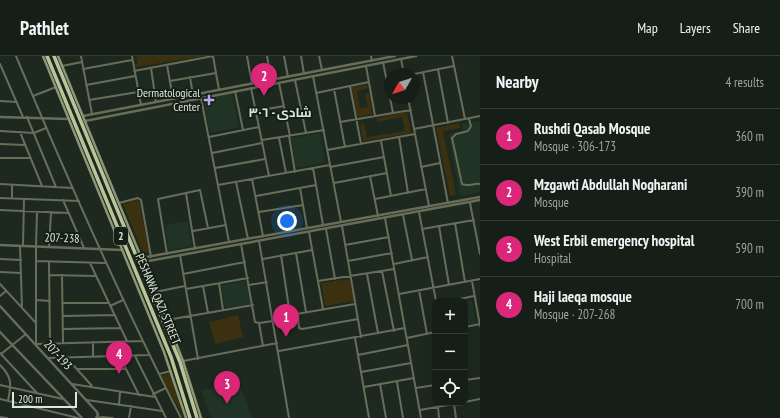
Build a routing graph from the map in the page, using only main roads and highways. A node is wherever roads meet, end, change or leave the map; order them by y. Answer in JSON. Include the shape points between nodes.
{"nodes":[{"id":1,"x":43,"y":56,"type":"edge"},
{"id":2,"x":47,"y":56,"type":"edge"},
{"id":3,"x":54,"y":56,"type":"edge"},
{"id":4,"x":58,"y":56,"type":"edge"},
{"id":5,"x":65,"y":77,"type":"junction"},
{"id":6,"x":55,"y":80,"type":"junction"},
{"id":7,"x":85,"y":154,"type":"junction"},
{"id":8,"x":98,"y":157,"type":"junction"},
{"id":9,"x":95,"y":179,"type":"junction"},
{"id":10,"x":118,"y":213,"type":"junction"},
{"id":11,"x":112,"y":216,"type":"junction"},
{"id":12,"x":123,"y":224,"type":"junction"},
{"id":13,"x":117,"y":227,"type":"junction"},
{"id":14,"x":140,"y":261,"type":"junction"},
{"id":15,"x":132,"y":268,"type":"junction"},
{"id":16,"x":165,"y":320,"type":"junction"},
{"id":17,"x":181,"y":362,"type":"junction"},
{"id":18,"x":177,"y":382,"type":"junction"},
{"id":19,"x":186,"y":418,"type":"edge"},
{"id":20,"x":190,"y":418,"type":"edge"},
{"id":21,"x":197,"y":418,"type":"edge"},
{"id":22,"x":201,"y":418,"type":"edge"}],
"edges":[{"from":1,"to":6,"type":"main road"},
{"from":2,"to":6,"type":"highway","name":"PESHAWA QAZI STREET","number":"2"},
{"from":3,"to":5,"type":"highway","name":"PESHAWA QAZI STREET","number":"2"},
{"from":4,"to":5,"type":"main road"},
{"from":5,"to":8,"type":"highway","name":"PESHAWA QAZI STREET","number":"2"},
{"from":5,"to":8,"type":"main road"},
{"from":6,"to":7,"type":"highway","name":"PESHAWA QAZI STREET","number":"2"},
{"from":6,"to":7,"type":"main road"},
{"from":7,"to":9,"type":"highway","name":"PESHAWA QAZI STREET","number":"2"},
{"from":8,"to":10,"type":"highway","name":"PESHAWA QAZI STREET","number":"2"},
{"from":8,"to":14,"type":"main road"},
{"from":9,"to":11,"type":"highway","name":"PESHAWA QAZI STREET","number":"2"},
{"from":9,"to":15,"type":"main road","via":[[122,250]]},
{"from":10,"to":11,"type":"highway","via":[[116,217]]},
{"from":10,"to":12,"type":"highway","name":"PESHAWA QAZI STREET","number":"2"},
{"from":11,"to":13,"type":"highway","name":"PESHAWA QAZI STREET","number":"2"},
{"from":12,"to":13,"type":"highway","via":[[118,223]]},
{"from":12,"to":14,"type":"highway","name":"PESHAWA QAZI STREET","number":"2"},
{"from":13,"to":15,"type":"highway","name":"PESHAWA QAZI STREET","number":"2"},
{"from":14,"to":16,"type":"highway","name":"PESHAWA QAZI STREET","number":"2"},
{"from":14,"to":16,"type":"main road"},
{"from":15,"to":18,"type":"main road"},
{"from":15,"to":18,"type":"highway","name":"PESHAWA QAZI STREET","number":"2","via":[[171,357]]},
{"from":16,"to":17,"type":"highway","name":"PESHAWA QAZI STREET","number":"2"},
{"from":17,"to":21,"type":"highway","name":"PESHAWA QAZI STREET","number":"2"},
{"from":17,"to":22,"type":"main road"},
{"from":18,"to":19,"type":"main road"},
{"from":18,"to":20,"type":"highway","name":"PESHAWA QAZI STREET","number":"2"}]}
